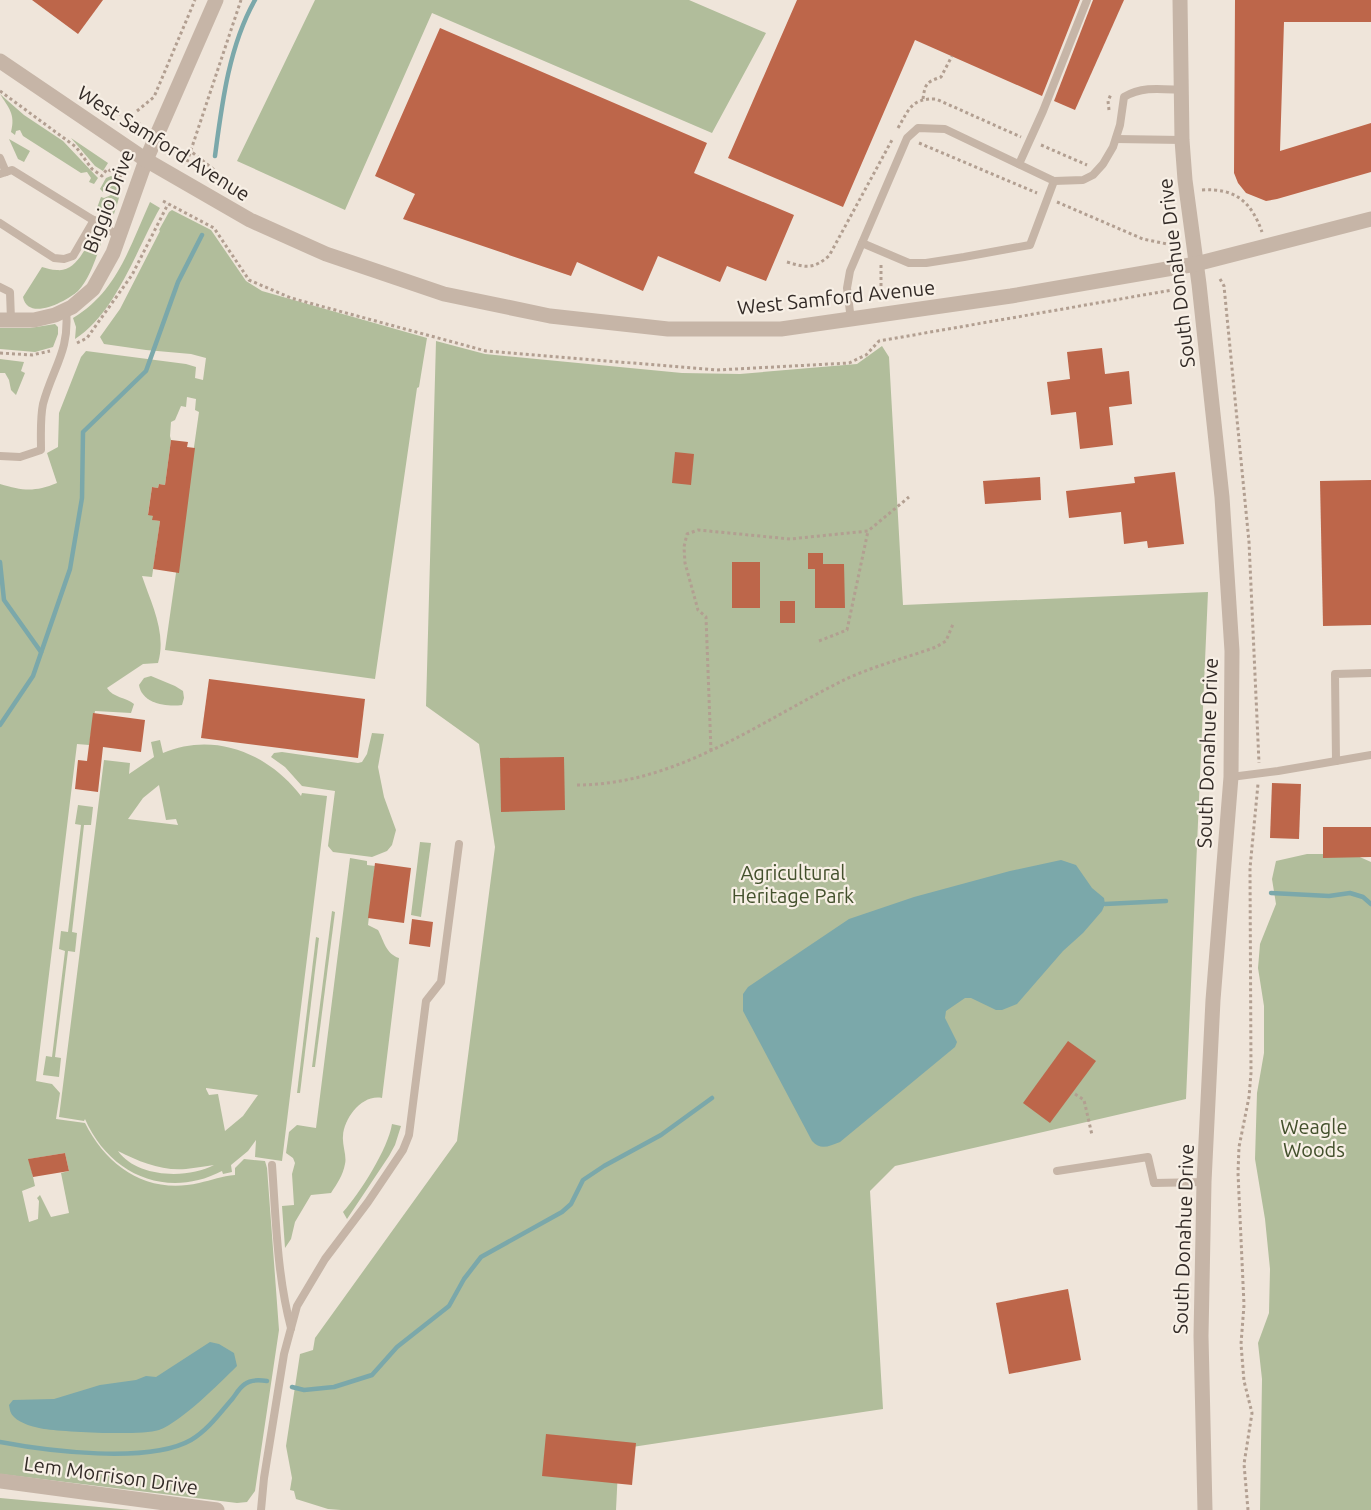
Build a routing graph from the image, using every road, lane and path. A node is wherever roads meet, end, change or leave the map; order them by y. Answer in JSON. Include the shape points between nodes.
{"nodes":[{"id":1,"x":195,"y":0,"type":"edge"},
{"id":2,"x":216,"y":0,"type":"edge"},
{"id":3,"x":241,"y":0,"type":"edge"},
{"id":4,"x":1087,"y":0,"type":"edge"},
{"id":5,"x":1180,"y":0,"type":"edge"},
{"id":6,"x":952,"y":56,"type":"dead end"},
{"id":7,"x":0,"y":61,"type":"edge"},
{"id":8,"x":1181,"y":90,"type":"junction"},
{"id":9,"x":0,"y":91,"type":"edge"},
{"id":10,"x":923,"y":99,"type":"dead end"},
{"id":11,"x":137,"y":111,"type":"dead end"},
{"id":12,"x":907,"y":138,"type":"junction"},
{"id":13,"x":1116,"y":139,"type":"junction"},
{"id":14,"x":1182,"y":140,"type":"junction"},
{"id":15,"x":190,"y":150,"type":"junction"},
{"id":16,"x":0,"y":158,"type":"edge"},
{"id":17,"x":146,"y":160,"type":"junction"},
{"id":18,"x":187,"y":162,"type":"dead end"},
{"id":19,"x":1020,"y":164,"type":"junction"},
{"id":20,"x":3,"y":173,"type":"edge"},
{"id":21,"x":122,"y":177,"type":"dead end"},
{"id":22,"x":1054,"y":181,"type":"junction"},
{"id":23,"x":1202,"y":190,"type":"dead end"},
{"id":24,"x":235,"y":196,"type":"dead end"},
{"id":25,"x":1048,"y":198,"type":"junction"},
{"id":26,"x":165,"y":202,"type":"dead end"},
{"id":27,"x":1371,"y":219,"type":"edge"},
{"id":28,"x":94,"y":220,"type":"junction"},
{"id":29,"x":0,"y":224,"type":"edge"},
{"id":30,"x":1262,"y":232,"type":"dead end"},
{"id":31,"x":119,"y":236,"type":"junction"},
{"id":32,"x":862,"y":243,"type":"junction"},
{"id":33,"x":1167,"y":244,"type":"dead end"},
{"id":34,"x":884,"y":252,"type":"junction"},
{"id":35,"x":1196,"y":264,"type":"junction"},
{"id":36,"x":1220,"y":279,"type":"dead end"},
{"id":37,"x":0,"y":286,"type":"edge"},
{"id":38,"x":880,"y":292,"type":"dead end"},
{"id":39,"x":66,"y":310,"type":"junction"},
{"id":40,"x":6,"y":320,"type":"edge"},
{"id":41,"x":851,"y":320,"type":"junction"},
{"id":42,"x":75,"y":344,"type":"dead end"},
{"id":43,"x":50,"y":351,"type":"dead end"},
{"id":44,"x":0,"y":353,"type":"edge"},
{"id":45,"x":0,"y":456,"type":"edge"},
{"id":46,"x":909,"y":497,"type":"dead end"},
{"id":47,"x":868,"y":531,"type":"junction"},
{"id":48,"x":953,"y":624,"type":"dead end"},
{"id":49,"x":819,"y":641,"type":"dead end"},
{"id":50,"x":1371,"y":673,"type":"edge"},
{"id":51,"x":711,"y":751,"type":"junction"},
{"id":52,"x":1371,"y":755,"type":"edge"},
{"id":53,"x":1336,"y":761,"type":"junction"},
{"id":54,"x":1260,"y":764,"type":"dead end"},
{"id":55,"x":1231,"y":777,"type":"junction"},
{"id":56,"x":1259,"y":779,"type":"dead end"},
{"id":57,"x":577,"y":785,"type":"dead end"},
{"id":58,"x":459,"y":844,"type":"dead end"},
{"id":59,"x":1075,"y":1094,"type":"dead end"},
{"id":60,"x":1092,"y":1135,"type":"dead end"},
{"id":61,"x":272,"y":1165,"type":"dead end"},
{"id":62,"x":1057,"y":1171,"type":"dead end"},
{"id":63,"x":1204,"y":1182,"type":"junction"},
{"id":64,"x":291,"y":1329,"type":"junction"},
{"id":65,"x":0,"y":1481,"type":"edge"},
{"id":66,"x":217,"y":1510,"type":"edge"},
{"id":67,"x":261,"y":1510,"type":"edge"},
{"id":68,"x":1205,"y":1510,"type":"edge"},
{"id":69,"x":1248,"y":1510,"type":"edge"}],
"edges":[{"from":1,"to":11,"type":"path","via":[[154,97]]},
{"from":2,"to":17,"type":"street","name":"Biggio Drive"},
{"from":3,"to":15,"type":"path"},
{"from":4,"to":19,"type":"lane"},
{"from":5,"to":8,"type":"street","name":"South Donahue Drive"},
{"from":6,"to":10,"type":"path","via":[[941,77],[928,82]]},
{"from":7,"to":17,"type":"street","name":"West Samford Avenue"},
{"from":8,"to":13,"type":"lane","via":[[1154,88],[1124,97]]},
{"from":8,"to":14,"type":"street","name":"South Donahue Drive"},
{"from":9,"to":21,"type":"path","via":[[76,147],[92,169],[102,176],[107,169]]},
{"from":12,"to":19,"type":"lane","via":[[918,128],[945,129]]},
{"from":12,"to":25,"type":"path"},
{"from":12,"to":32,"type":"lane"},
{"from":13,"to":14,"type":"lane"},
{"from":13,"to":22,"type":"lane","via":[[1093,175],[1083,180]]},
{"from":14,"to":35,"type":"street","name":"South Donahue Drive"},
{"from":15,"to":18,"type":"path"},
{"from":15,"to":24,"type":"path","via":[[213,169]]},
{"from":16,"to":20,"type":"lane"},
{"from":17,"to":31,"type":"street","name":"Biggio Drive"},
{"from":17,"to":41,"type":"street","name":"West Samford Avenue","via":[[250,220],[326,254],[444,294],[550,316],[668,329],[782,329]]},
{"from":19,"to":22,"type":"lane"},
{"from":20,"to":28,"type":"lane","via":[[12,170]]},
{"from":22,"to":25,"type":"lane"},
{"from":23,"to":30,"type":"path","via":[[1219,189],[1236,196],[1256,214]]},
{"from":25,"to":33,"type":"path","via":[[1143,239]]},
{"from":25,"to":34,"type":"lane","via":[[1030,245],[926,263],[909,263]]},
{"from":26,"to":42,"type":"path","via":[[132,275],[87,339]]},
{"from":27,"to":35,"type":"street","name":"West Samford Avenue"},
{"from":28,"to":29,"type":"lane","via":[[73,256],[64,259],[54,258]]},
{"from":28,"to":31,"type":"lane"},
{"from":31,"to":39,"type":"street","name":"Biggio Drive","via":[[93,289]]},
{"from":32,"to":34,"type":"lane"},
{"from":32,"to":41,"type":"lane","via":[[847,288]]},
{"from":34,"to":38,"type":"path"},
{"from":35,"to":41,"type":"street","name":"West Samford Avenue"},
{"from":35,"to":55,"type":"street","name":"South Donahue Drive","via":[[1227,553],[1232,651]]},
{"from":36,"to":54,"type":"path","via":[[1224,286],[1249,542]]},
{"from":37,"to":40,"type":"lane","via":[[10,292]]},
{"from":39,"to":40,"type":"street","name":"Biggio Drive","via":[[34,320]]},
{"from":39,"to":45,"type":"lane","via":[[68,330],[43,404],[41,450],[20,457]]},
{"from":43,"to":44,"type":"path","via":[[32,355]]},
{"from":46,"to":47,"type":"path"},
{"from":47,"to":49,"type":"path","via":[[847,630]]},
{"from":47,"to":51,"type":"path","via":[[790,538],[698,530],[687,534],[685,563],[698,610],[706,617]]},
{"from":48,"to":51,"type":"path","via":[[946,641],[936,647],[844,680]]},
{"from":50,"to":53,"type":"lane","via":[[1335,674]]},
{"from":51,"to":57,"type":"path","via":[[603,785]]},
{"from":52,"to":53,"type":"lane"},
{"from":53,"to":55,"type":"lane"},
{"from":55,"to":63,"type":"street","name":"South Donahue Drive","via":[[1213,1000]]},
{"from":56,"to":69,"type":"path","via":[[1250,867],[1251,1073],[1238,1173],[1244,1305],[1241,1344],[1252,1413],[1244,1464]]},
{"from":58,"to":64,"type":"lane","via":[[441,982],[426,1001],[409,1135],[368,1202],[325,1259],[297,1306]]},
{"from":59,"to":60,"type":"path","via":[[1084,1100]]},
{"from":61,"to":64,"type":"lane","via":[[284,1302]]},
{"from":62,"to":63,"type":"lane","via":[[1148,1157],[1154,1182]]},
{"from":63,"to":68,"type":"street","name":"South Donahue Drive","via":[[1201,1336]]},
{"from":64,"to":67,"type":"lane"},
{"from":65,"to":66,"type":"street","name":"Lem Morrison Drive"}]}
